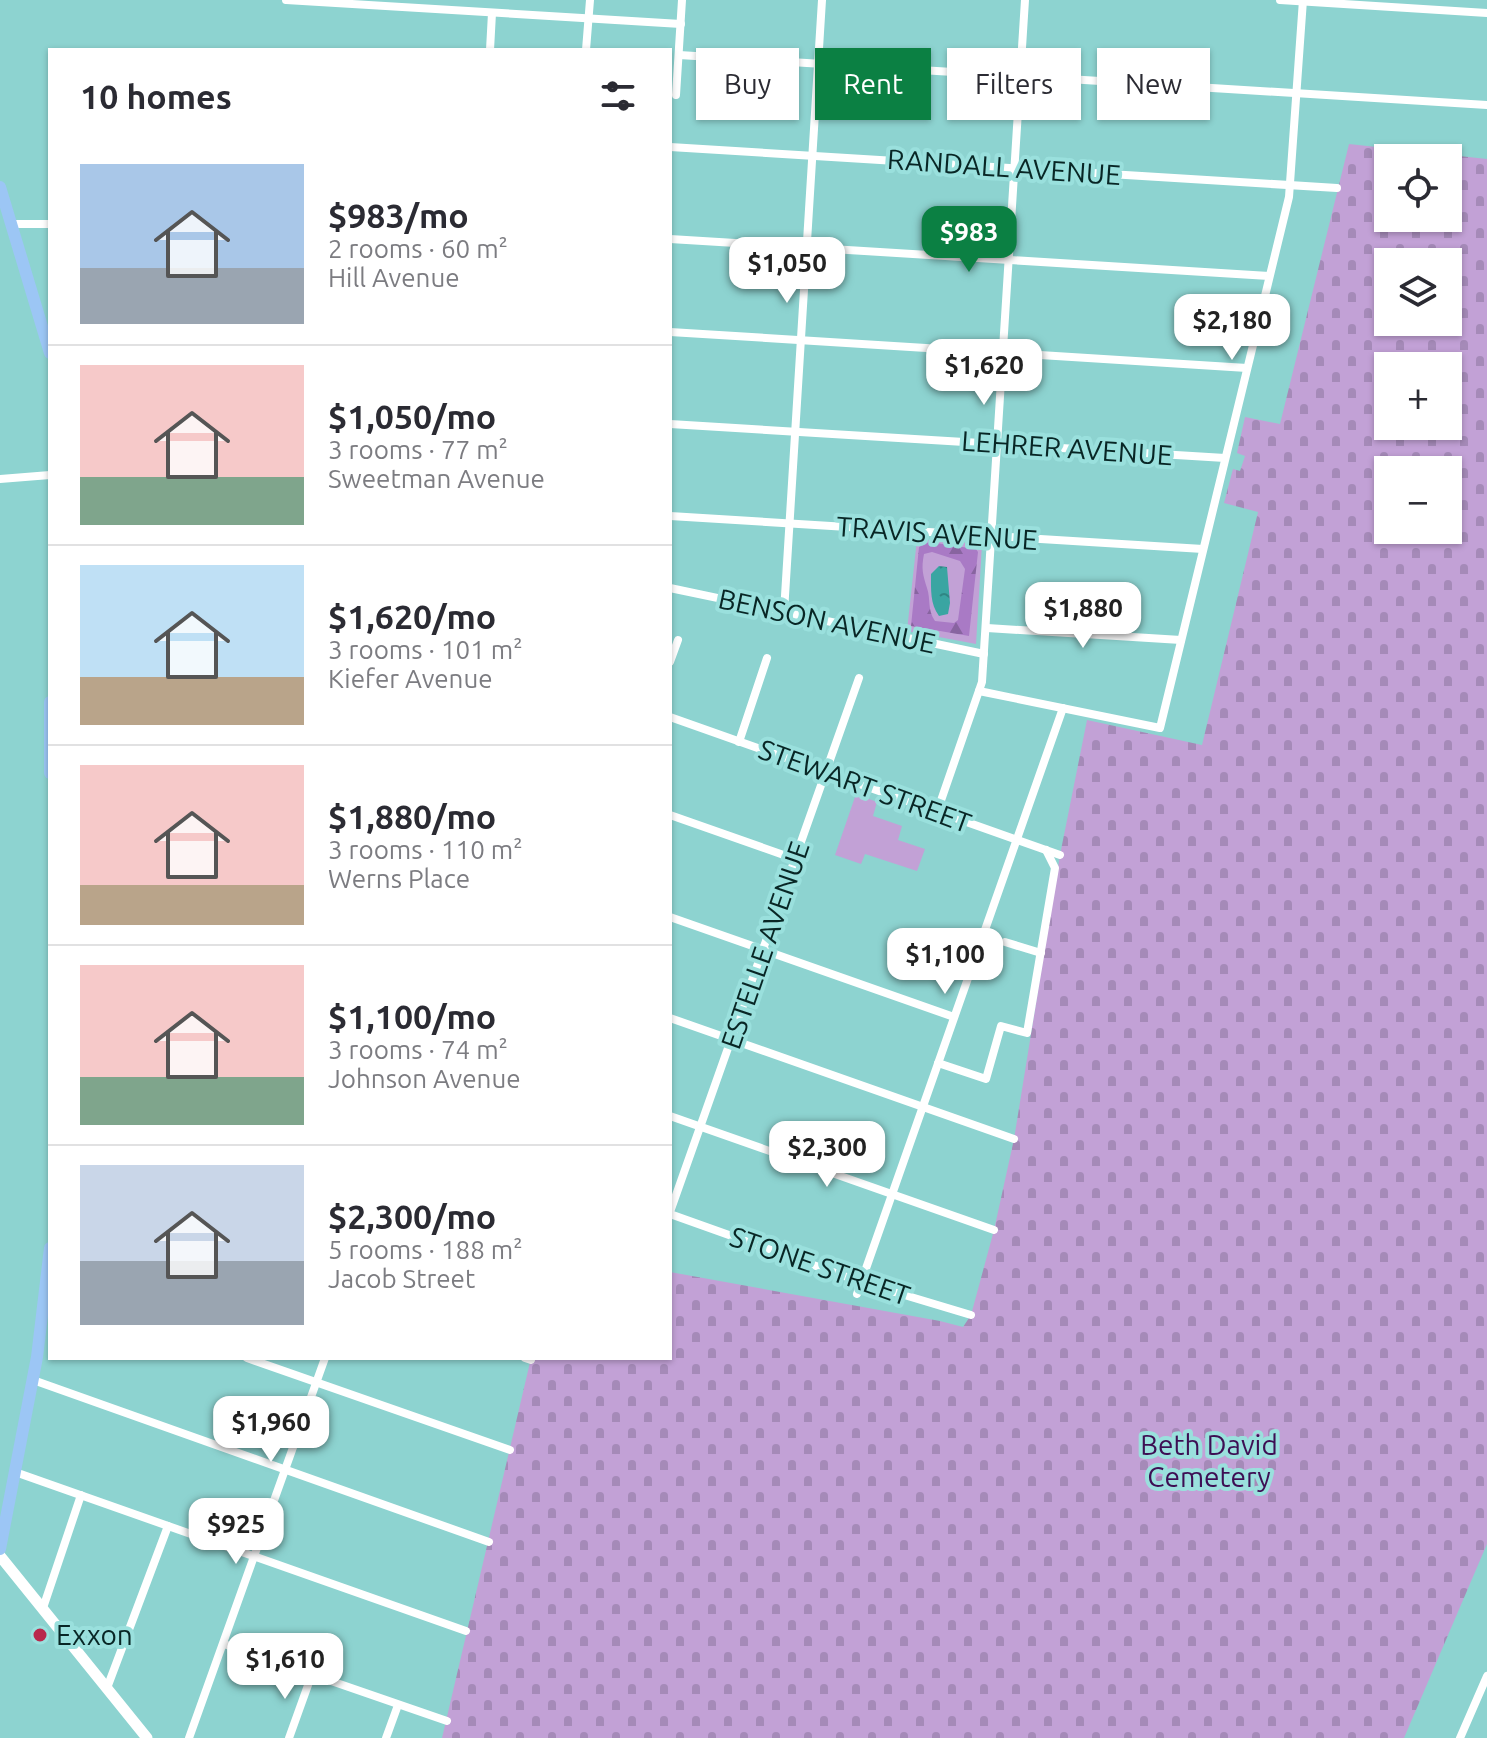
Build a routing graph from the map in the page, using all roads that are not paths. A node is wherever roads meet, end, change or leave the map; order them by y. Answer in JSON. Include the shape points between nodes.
{"nodes":[{"id":1,"x":286,"y":0,"type":"edge"},
{"id":2,"x":498,"y":0,"type":"edge"},
{"id":3,"x":590,"y":0,"type":"edge"},
{"id":4,"x":682,"y":0,"type":"edge"},
{"id":5,"x":822,"y":0,"type":"edge"},
{"id":6,"x":1025,"y":0,"type":"edge"},
{"id":7,"x":1280,"y":0,"type":"edge"},
{"id":8,"x":312,"y":1,"type":"edge"},
{"id":9,"x":1303,"y":1,"type":"edge"},
{"id":10,"x":405,"y":4,"type":"edge"},
{"id":11,"x":495,"y":13,"type":"junction"},
{"id":12,"x":1487,"y":13,"type":"edge"},
{"id":13,"x":588,"y":19,"type":"junction"},
{"id":14,"x":681,"y":24,"type":"junction"},
{"id":15,"x":490,"y":48,"type":"edge"},
{"id":16,"x":586,"y":48,"type":"edge"},
{"id":17,"x":819,"y":48,"type":"edge"},
{"id":18,"x":1022,"y":48,"type":"edge"},
{"id":19,"x":679,"y":55,"type":"junction"},
{"id":20,"x":815,"y":64,"type":"edge"},
{"id":21,"x":1081,"y":80,"type":"edge"},
{"id":22,"x":1297,"y":93,"type":"junction"},
{"id":23,"x":676,"y":95,"type":"dead end"},
{"id":24,"x":1487,"y":105,"type":"edge"},
{"id":25,"x":815,"y":119,"type":"edge"},
{"id":26,"x":1018,"y":120,"type":"edge"},
{"id":27,"x":672,"y":147,"type":"edge"},
{"id":28,"x":813,"y":156,"type":"junction"},
{"id":29,"x":1015,"y":168,"type":"junction"},
{"id":30,"x":1291,"y":185,"type":"junction"},
{"id":31,"x":0,"y":187,"type":"edge"},
{"id":32,"x":1337,"y":188,"type":"dead end"},
{"id":33,"x":2,"y":203,"type":"edge"},
{"id":34,"x":12,"y":224,"type":"junction"},
{"id":35,"x":48,"y":224,"type":"edge"},
{"id":36,"x":672,"y":239,"type":"edge"},
{"id":37,"x":807,"y":248,"type":"junction"},
{"id":38,"x":1009,"y":260,"type":"junction"},
{"id":39,"x":1269,"y":276,"type":"junction"},
{"id":40,"x":44,"y":314,"type":"edge"},
{"id":41,"x":672,"y":332,"type":"edge"},
{"id":42,"x":48,"y":340,"type":"edge"},
{"id":43,"x":801,"y":340,"type":"junction"},
{"id":44,"x":1004,"y":352,"type":"junction"},
{"id":45,"x":1247,"y":368,"type":"junction"},
{"id":46,"x":672,"y":424,"type":"edge"},
{"id":47,"x":795,"y":432,"type":"junction"},
{"id":48,"x":998,"y":444,"type":"junction"},
{"id":49,"x":1225,"y":458,"type":"junction"},
{"id":50,"x":48,"y":475,"type":"edge"},
{"id":51,"x":0,"y":479,"type":"edge"},
{"id":52,"x":672,"y":516,"type":"edge"},
{"id":53,"x":789,"y":523,"type":"junction"},
{"id":54,"x":992,"y":536,"type":"junction"},
{"id":55,"x":1203,"y":549,"type":"junction"},
{"id":56,"x":672,"y":588,"type":"edge"},
{"id":57,"x":784,"y":612,"type":"junction"},
{"id":58,"x":987,"y":628,"type":"junction"},
{"id":59,"x":678,"y":640,"type":"dead end"},
{"id":60,"x":1181,"y":640,"type":"junction"},
{"id":61,"x":984,"y":654,"type":"junction"},
{"id":62,"x":672,"y":656,"type":"edge"},
{"id":63,"x":767,"y":658,"type":"dead end"},
{"id":64,"x":859,"y":678,"type":"dead end"},
{"id":65,"x":979,"y":691,"type":"junction"},
{"id":66,"x":1063,"y":708,"type":"junction"},
{"id":67,"x":672,"y":718,"type":"edge"},
{"id":68,"x":739,"y":742,"type":"junction"},
{"id":69,"x":826,"y":773,"type":"junction"},
{"id":70,"x":937,"y":812,"type":"junction"},
{"id":71,"x":672,"y":816,"type":"edge"},
{"id":72,"x":1017,"y":840,"type":"junction"},
{"id":73,"x":1046,"y":850,"type":"junction"},
{"id":74,"x":1060,"y":855,"type":"dead end"},
{"id":75,"x":795,"y":859,"type":"junction"},
{"id":76,"x":672,"y":918,"type":"edge"},
{"id":77,"x":1005,"y":942,"type":"dead end"},
{"id":78,"x":763,"y":950,"type":"junction"},
{"id":79,"x":1041,"y":953,"type":"junction"},
{"id":80,"x":954,"y":1017,"type":"junction"},
{"id":81,"x":672,"y":1019,"type":"edge"},
{"id":82,"x":731,"y":1040,"type":"junction"},
{"id":83,"x":938,"y":1063,"type":"junction"},
{"id":84,"x":922,"y":1108,"type":"junction"},
{"id":85,"x":672,"y":1117,"type":"edge"},
{"id":86,"x":700,"y":1127,"type":"junction"},
{"id":87,"x":1014,"y":1139,"type":"dead end"},
{"id":88,"x":892,"y":1195,"type":"junction"},
{"id":89,"x":672,"y":1207,"type":"edge"},
{"id":90,"x":672,"y":1214,"type":"edge"},
{"id":91,"x":994,"y":1230,"type":"dead end"},
{"id":92,"x":861,"y":1282,"type":"junction"},
{"id":93,"x":48,"y":1288,"type":"edge"},
{"id":94,"x":857,"y":1294,"type":"dead end"},
{"id":95,"x":971,"y":1315,"type":"dead end"},
{"id":96,"x":253,"y":1360,"type":"edge"},
{"id":97,"x":324,"y":1360,"type":"edge"},
{"id":98,"x":33,"y":1380,"type":"junction"},
{"id":99,"x":317,"y":1383,"type":"junction"},
{"id":100,"x":510,"y":1450,"type":"dead end"},
{"id":101,"x":286,"y":1469,"type":"junction"},
{"id":102,"x":15,"y":1472,"type":"junction"},
{"id":103,"x":81,"y":1495,"type":"junction"},
{"id":104,"x":168,"y":1526,"type":"junction"},
{"id":105,"x":2,"y":1527,"type":"edge"},
{"id":106,"x":489,"y":1542,"type":"dead end"},
{"id":107,"x":0,"y":1549,"type":"edge"},
{"id":108,"x":0,"y":1556,"type":"edge"},
{"id":109,"x":255,"y":1556,"type":"junction"},
{"id":110,"x":43,"y":1608,"type":"junction"},
{"id":111,"x":466,"y":1631,"type":"dead end"},
{"id":112,"x":224,"y":1644,"type":"junction"},
{"id":113,"x":312,"y":1674,"type":"junction"},
{"id":114,"x":1487,"y":1676,"type":"edge"},
{"id":115,"x":107,"y":1688,"type":"junction"},
{"id":116,"x":398,"y":1705,"type":"junction"},
{"id":117,"x":447,"y":1721,"type":"dead end"},
{"id":118,"x":147,"y":1738,"type":"edge"},
{"id":119,"x":189,"y":1738,"type":"edge"},
{"id":120,"x":289,"y":1738,"type":"edge"},
{"id":121,"x":386,"y":1738,"type":"edge"},
{"id":122,"x":1460,"y":1738,"type":"edge"}],
"edges":[{"from":1,"to":8,"type":"street"},
{"from":2,"to":11,"type":"street"},
{"from":3,"to":13,"type":"street"},
{"from":4,"to":14,"type":"street"},
{"from":5,"to":17,"type":"street"},
{"from":6,"to":18,"type":"street"},
{"from":7,"to":9,"type":"street"},
{"from":8,"to":10,"type":"street"},
{"from":9,"to":12,"type":"street"},
{"from":9,"to":22,"type":"street"},
{"from":10,"to":11,"type":"street"},
{"from":11,"to":13,"type":"street"},
{"from":11,"to":15,"type":"street"},
{"from":13,"to":14,"type":"street"},
{"from":13,"to":16,"type":"street"},
{"from":14,"to":19,"type":"street"},
{"from":19,"to":20,"type":"street"},
{"from":19,"to":23,"type":"street"},
{"from":21,"to":22,"type":"street"},
{"from":22,"to":24,"type":"street"},
{"from":22,"to":30,"type":"street"},
{"from":25,"to":28,"type":"street"},
{"from":26,"to":29,"type":"street"},
{"from":27,"to":28,"type":"street","name":"RANDALL AVENUE"},
{"from":28,"to":29,"type":"street","name":"RANDALL AVENUE"},
{"from":28,"to":37,"type":"street"},
{"from":29,"to":30,"type":"street","name":"RANDALL AVENUE"},
{"from":29,"to":38,"type":"street"},
{"from":30,"to":32,"type":"street","name":"RANDALL AVENUE"},
{"from":30,"to":39,"type":"street"},
{"from":31,"to":33,"type":"main road"},
{"from":33,"to":34,"type":"main road"},
{"from":34,"to":35,"type":"street"},
{"from":34,"to":40,"type":"main road"},
{"from":36,"to":37,"type":"street"},
{"from":37,"to":38,"type":"street"},
{"from":37,"to":43,"type":"street"},
{"from":38,"to":39,"type":"street"},
{"from":38,"to":44,"type":"street"},
{"from":39,"to":45,"type":"street"},
{"from":40,"to":42,"type":"main road"},
{"from":41,"to":43,"type":"street"},
{"from":43,"to":44,"type":"street"},
{"from":43,"to":47,"type":"street"},
{"from":44,"to":45,"type":"street"},
{"from":44,"to":48,"type":"street"},
{"from":45,"to":49,"type":"street"},
{"from":46,"to":47,"type":"street","name":"LEHRER AVENUE"},
{"from":47,"to":48,"type":"street","name":"LEHRER AVENUE"},
{"from":47,"to":53,"type":"street"},
{"from":48,"to":49,"type":"street","name":"LEHRER AVENUE"},
{"from":48,"to":54,"type":"street"},
{"from":49,"to":55,"type":"street"},
{"from":50,"to":51,"type":"street"},
{"from":52,"to":53,"type":"street","name":"TRAVIS AVENUE"},
{"from":53,"to":54,"type":"street","name":"TRAVIS AVENUE"},
{"from":53,"to":57,"type":"street"},
{"from":54,"to":55,"type":"street","name":"TRAVIS AVENUE"},
{"from":54,"to":58,"type":"street"},
{"from":55,"to":60,"type":"street"},
{"from":56,"to":57,"type":"street","name":"BENSON AVENUE"},
{"from":57,"to":61,"type":"street","name":"BENSON AVENUE"},
{"from":58,"to":60,"type":"street"},
{"from":58,"to":61,"type":"street"},
{"from":59,"to":62,"type":"street"},
{"from":60,"to":66,"type":"street","via":[[1160,728]]},
{"from":61,"to":65,"type":"street"},
{"from":63,"to":68,"type":"street"},
{"from":64,"to":69,"type":"street","name":"ESTELLE AVENUE"},
{"from":65,"to":66,"type":"street"},
{"from":65,"to":70,"type":"street"},
{"from":66,"to":72,"type":"street"},
{"from":67,"to":68,"type":"street","name":"STEWART STREET"},
{"from":68,"to":69,"type":"street","name":"STEWART STREET"},
{"from":69,"to":70,"type":"street","name":"STEWART STREET"},
{"from":69,"to":75,"type":"street","name":"ESTELLE AVENUE"},
{"from":70,"to":72,"type":"street","name":"STEWART STREET"},
{"from":71,"to":75,"type":"street"},
{"from":72,"to":73,"type":"street","name":"STEWART STREET"},
{"from":72,"to":80,"type":"street"},
{"from":73,"to":74,"type":"street","name":"STEWART STREET"},
{"from":73,"to":79,"type":"street","via":[[1055,868]]},
{"from":75,"to":78,"type":"street","name":"ESTELLE AVENUE"},
{"from":76,"to":78,"type":"street"},
{"from":77,"to":79,"type":"street"},
{"from":78,"to":80,"type":"street"},
{"from":78,"to":82,"type":"street","name":"ESTELLE AVENUE"},
{"from":79,"to":83,"type":"street","via":[[1027,1033],[1001,1026],[986,1079]]},
{"from":80,"to":83,"type":"street"},
{"from":81,"to":82,"type":"street"},
{"from":82,"to":84,"type":"street"},
{"from":82,"to":86,"type":"street","name":"ESTELLE AVENUE"},
{"from":83,"to":84,"type":"street"},
{"from":84,"to":87,"type":"street"},
{"from":84,"to":88,"type":"street"},
{"from":85,"to":86,"type":"street"},
{"from":86,"to":88,"type":"street"},
{"from":86,"to":89,"type":"street","name":"ESTELLE AVENUE"},
{"from":88,"to":91,"type":"street"},
{"from":88,"to":92,"type":"street"},
{"from":90,"to":92,"type":"street","name":"STONE STREET"},
{"from":92,"to":94,"type":"street"},
{"from":92,"to":95,"type":"street","name":"STONE STREET"},
{"from":93,"to":98,"type":"main road"},
{"from":96,"to":99,"type":"street"},
{"from":97,"to":99,"type":"street"},
{"from":98,"to":101,"type":"street"},
{"from":98,"to":102,"type":"main road"},
{"from":99,"to":100,"type":"street"},
{"from":99,"to":101,"type":"street"},
{"from":101,"to":106,"type":"street"},
{"from":101,"to":109,"type":"street"},
{"from":102,"to":103,"type":"street"},
{"from":102,"to":105,"type":"main road"},
{"from":103,"to":104,"type":"street"},
{"from":103,"to":110,"type":"street"},
{"from":104,"to":109,"type":"street"},
{"from":104,"to":115,"type":"street"},
{"from":105,"to":107,"type":"main road"},
{"from":108,"to":110,"type":"main road"},
{"from":109,"to":111,"type":"street"},
{"from":109,"to":112,"type":"street"},
{"from":110,"to":115,"type":"main road"},
{"from":112,"to":113,"type":"street"},
{"from":112,"to":119,"type":"street"},
{"from":113,"to":116,"type":"street"},
{"from":113,"to":120,"type":"street"},
{"from":114,"to":122,"type":"street"},
{"from":115,"to":118,"type":"main road"},
{"from":116,"to":117,"type":"street"},
{"from":116,"to":121,"type":"street"}]}
